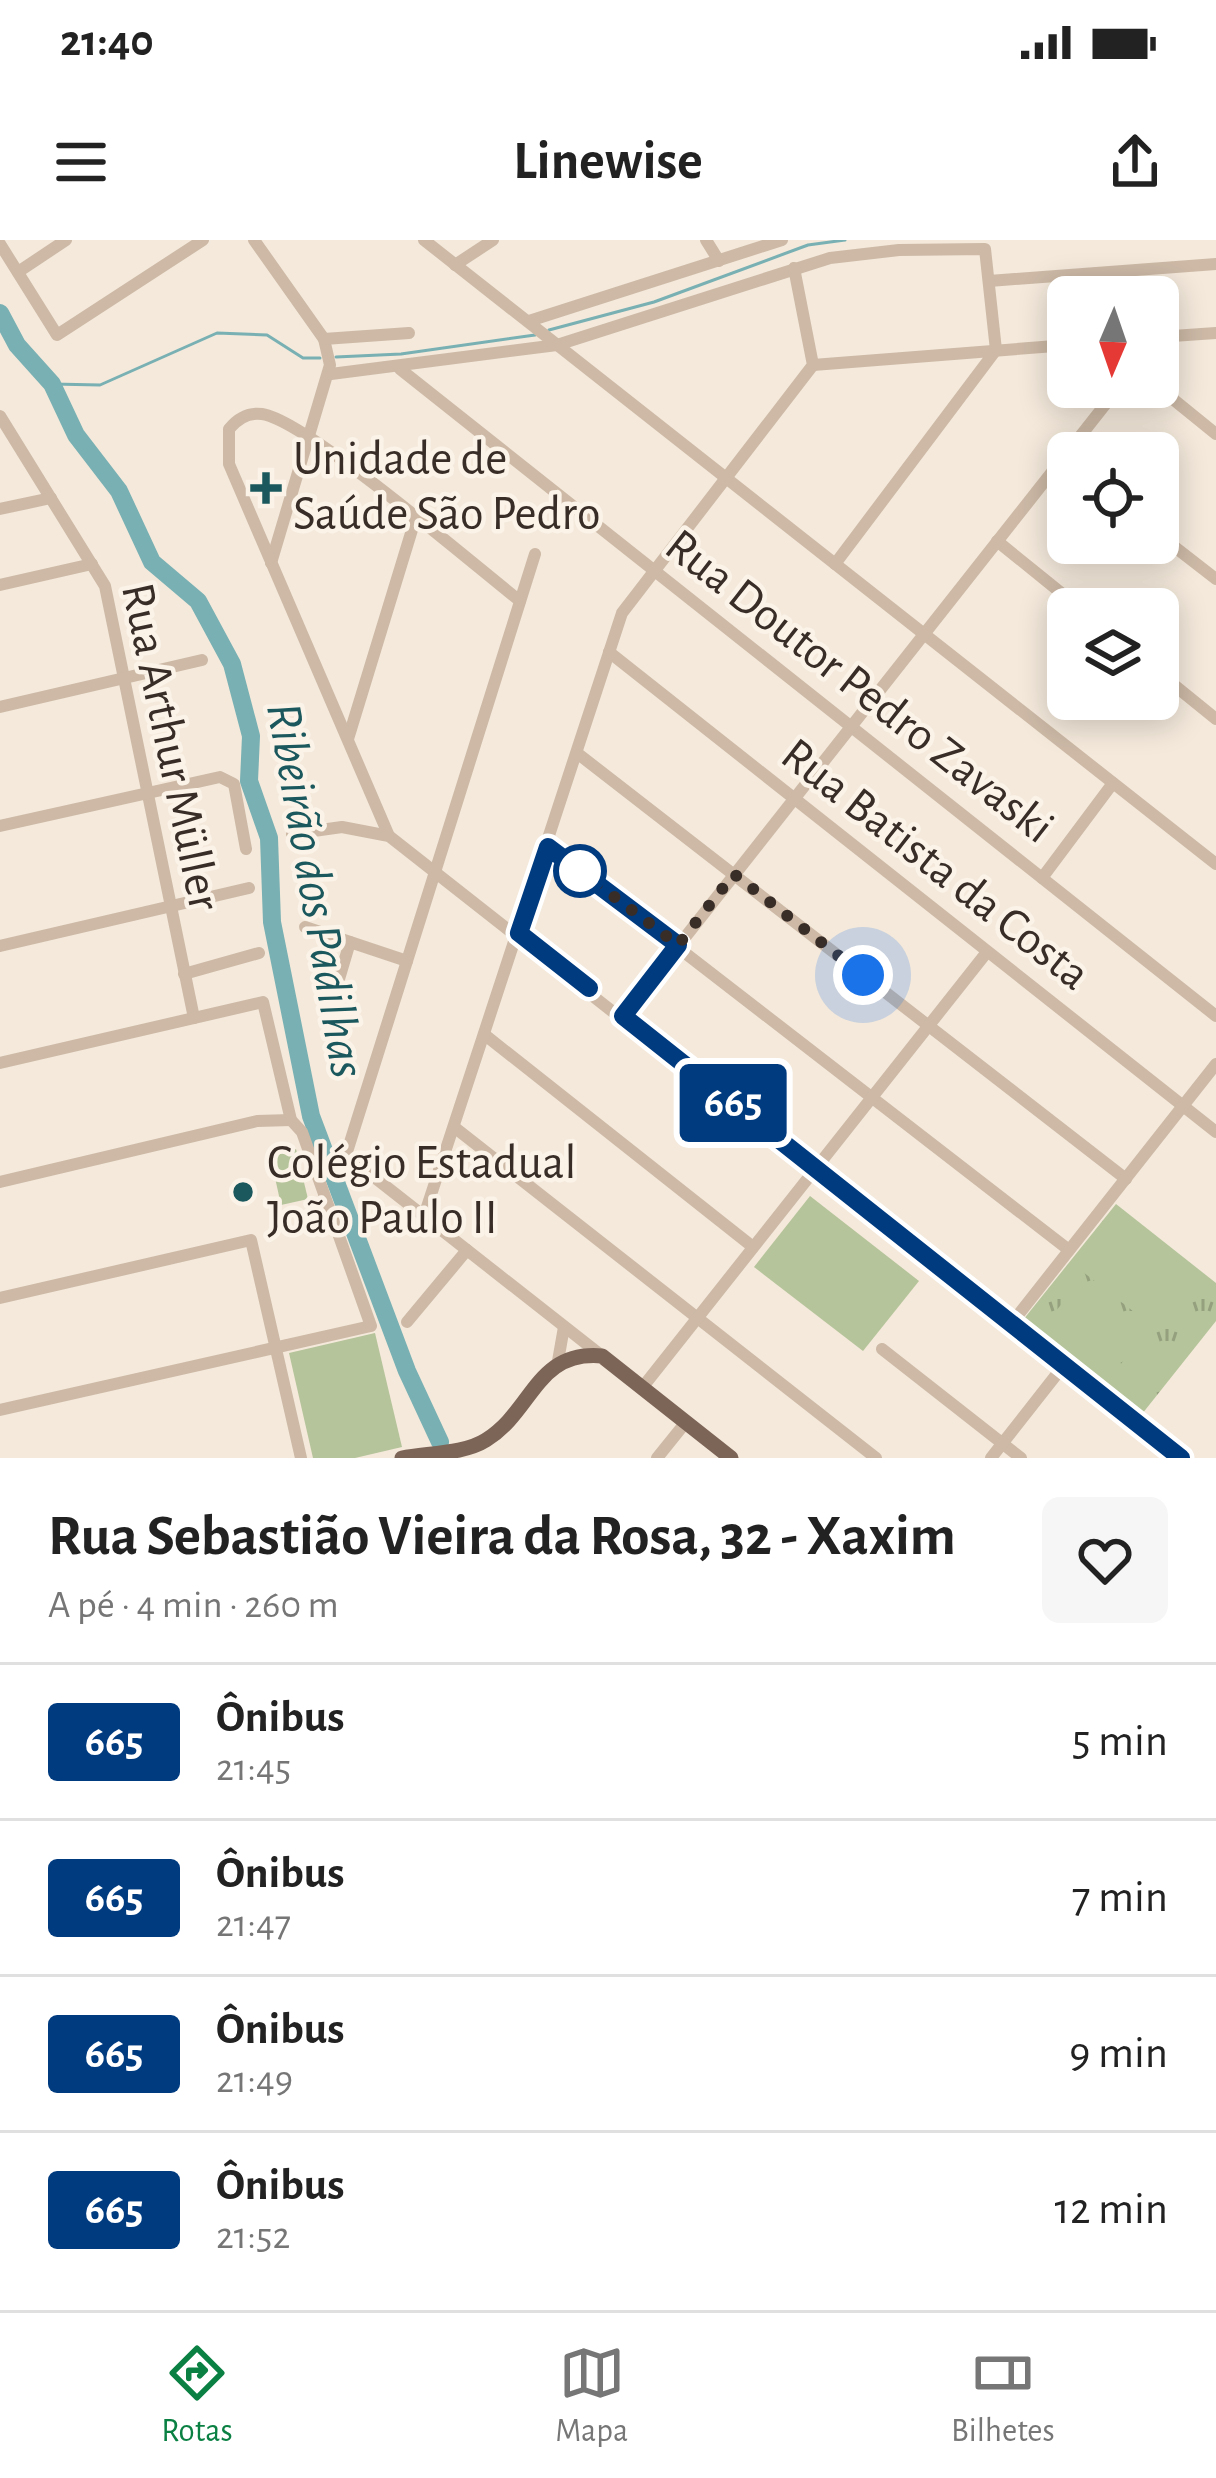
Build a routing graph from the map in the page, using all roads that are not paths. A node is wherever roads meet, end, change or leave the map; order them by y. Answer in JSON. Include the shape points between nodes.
{"nodes":[{"id":1,"x":66,"y":240,"type":"edge"},
{"id":2,"x":203,"y":240,"type":"edge"},
{"id":3,"x":254,"y":240,"type":"edge"},
{"id":4,"x":424,"y":240,"type":"edge"},
{"id":5,"x":494,"y":240,"type":"edge"},
{"id":6,"x":706,"y":240,"type":"edge"},
{"id":7,"x":782,"y":240,"type":"edge"},
{"id":8,"x":0,"y":244,"type":"edge"},
{"id":9,"x":718,"y":261,"type":"junction"},
{"id":10,"x":1216,"y":264,"type":"edge"},
{"id":11,"x":455,"y":265,"type":"junction"},
{"id":12,"x":794,"y":268,"type":"junction"},
{"id":13,"x":18,"y":272,"type":"junction"},
{"id":14,"x":988,"y":281,"type":"junction"},
{"id":15,"x":531,"y":323,"type":"junction"},
{"id":16,"x":409,"y":333,"type":"dead end"},
{"id":17,"x":1216,"y":333,"type":"edge"},
{"id":18,"x":1179,"y":336,"type":"edge"},
{"id":19,"x":326,"y":343,"type":"junction"},
{"id":20,"x":554,"y":343,"type":"junction"},
{"id":21,"x":1047,"y":346,"type":"edge"},
{"id":22,"x":996,"y":350,"type":"junction"},
{"id":23,"x":813,"y":365,"type":"junction"},
{"id":24,"x":400,"y":369,"type":"junction"},
{"id":25,"x":330,"y":370,"type":"junction"},
{"id":26,"x":1179,"y":404,"type":"edge"},
{"id":27,"x":0,"y":416,"type":"edge"},
{"id":28,"x":5,"y":432,"type":"edge"},
{"id":29,"x":1216,"y":434,"type":"edge"},
{"id":30,"x":311,"y":437,"type":"junction"},
{"id":31,"x":724,"y":476,"type":"junction"},
{"id":32,"x":1047,"y":482,"type":"edge"},
{"id":33,"x":51,"y":498,"type":"junction"},
{"id":34,"x":0,"y":509,"type":"edge"},
{"id":35,"x":415,"y":520,"type":"junction"},
{"id":36,"x":997,"y":541,"type":"junction"},
{"id":37,"x":1179,"y":551,"type":"edge"},
{"id":38,"x":535,"y":554,"type":"dead end"},
{"id":39,"x":271,"y":563,"type":"junction"},
{"id":40,"x":92,"y":564,"type":"junction"},
{"id":41,"x":835,"y":564,"type":"junction"},
{"id":42,"x":654,"y":570,"type":"junction"},
{"id":43,"x":1216,"y":580,"type":"edge"},
{"id":44,"x":0,"y":585,"type":"edge"},
{"id":45,"x":1055,"y":588,"type":"edge"},
{"id":46,"x":520,"y":601,"type":"junction"},
{"id":47,"x":924,"y":634,"type":"junction"},
{"id":48,"x":609,"y":652,"type":"junction"},
{"id":49,"x":202,"y":660,"type":"dead end"},
{"id":50,"x":126,"y":678,"type":"junction"},
{"id":51,"x":1179,"y":688,"type":"edge"},
{"id":52,"x":0,"y":706,"type":"edge"},
{"id":53,"x":1216,"y":718,"type":"edge"},
{"id":54,"x":851,"y":726,"type":"junction"},
{"id":55,"x":348,"y":740,"type":"junction"},
{"id":56,"x":577,"y":754,"type":"junction"},
{"id":57,"x":1113,"y":783,"type":"junction"},
{"id":58,"x":148,"y":793,"type":"junction"},
{"id":59,"x":793,"y":799,"type":"junction"},
{"id":60,"x":0,"y":826,"type":"edge"},
{"id":61,"x":292,"y":834,"type":"dead end"},
{"id":62,"x":389,"y":836,"type":"junction"},
{"id":63,"x":548,"y":847,"type":"junction"},
{"id":64,"x":246,"y":850,"type":"dead end"},
{"id":65,"x":1216,"y":863,"type":"edge"},
{"id":66,"x":435,"y":870,"type":"junction"},
{"id":67,"x":734,"y":874,"type":"junction"},
{"id":68,"x":1042,"y":878,"type":"junction"},
{"id":69,"x":249,"y":888,"type":"dead end"},
{"id":70,"x":168,"y":907,"type":"junction"},
{"id":71,"x":305,"y":927,"type":"dead end"},
{"id":72,"x":519,"y":933,"type":"junction"},
{"id":73,"x":350,"y":942,"type":"junction"},
{"id":74,"x":678,"y":945,"type":"junction"},
{"id":75,"x":0,"y":946,"type":"edge"},
{"id":76,"x":987,"y":952,"type":"junction"},
{"id":77,"x":259,"y":953,"type":"dead end"},
{"id":78,"x":407,"y":961,"type":"junction"},
{"id":79,"x":184,"y":974,"type":"junction"},
{"id":80,"x":623,"y":1016,"type":"junction"},
{"id":81,"x":1216,"y":1016,"type":"edge"},
{"id":82,"x":194,"y":1018,"type":"junction"},
{"id":83,"x":326,"y":1023,"type":"dead end"},
{"id":84,"x":928,"y":1026,"type":"junction"},
{"id":85,"x":485,"y":1035,"type":"junction"},
{"id":86,"x":0,"y":1064,"type":"edge"},
{"id":87,"x":1216,"y":1064,"type":"edge"},
{"id":88,"x":871,"y":1098,"type":"junction"},
{"id":89,"x":1183,"y":1106,"type":"junction"},
{"id":90,"x":291,"y":1120,"type":"junction"},
{"id":91,"x":454,"y":1127,"type":"junction"},
{"id":92,"x":1216,"y":1132,"type":"edge"},
{"id":93,"x":815,"y":1168,"type":"junction"},
{"id":94,"x":1126,"y":1179,"type":"junction"},
{"id":95,"x":0,"y":1182,"type":"edge"},
{"id":96,"x":424,"y":1216,"type":"junction"},
{"id":97,"x":753,"y":1247,"type":"junction"},
{"id":98,"x":467,"y":1250,"type":"junction"},
{"id":99,"x":1070,"y":1250,"type":"junction"},
{"id":100,"x":0,"y":1298,"type":"edge"},
{"id":101,"x":698,"y":1317,"type":"junction"},
{"id":102,"x":407,"y":1322,"type":"dead end"},
{"id":103,"x":1012,"y":1324,"type":"junction"},
{"id":104,"x":564,"y":1327,"type":"junction"},
{"id":105,"x":272,"y":1348,"type":"junction"},
{"id":106,"x":881,"y":1349,"type":"dead end"},
{"id":107,"x":602,"y":1356,"type":"junction"},
{"id":108,"x":558,"y":1361,"type":"junction"},
{"id":109,"x":1064,"y":1365,"type":"junction"},
{"id":110,"x":642,"y":1388,"type":"junction"},
{"id":111,"x":0,"y":1410,"type":"edge"},
{"id":112,"x":686,"y":1422,"type":"junction"},
{"id":113,"x":1002,"y":1444,"type":"junction"},
{"id":114,"x":433,"y":1454,"type":"edge"},
{"id":115,"x":301,"y":1458,"type":"edge"},
{"id":116,"x":402,"y":1458,"type":"edge"},
{"id":117,"x":658,"y":1458,"type":"edge"},
{"id":118,"x":731,"y":1458,"type":"edge"},
{"id":119,"x":876,"y":1458,"type":"edge"},
{"id":120,"x":991,"y":1458,"type":"edge"},
{"id":121,"x":1021,"y":1458,"type":"edge"},
{"id":122,"x":1181,"y":1458,"type":"edge"}],
"edges":[{"from":1,"to":13,"type":"street"},
{"from":2,"to":13,"type":"street","via":[[57,335]]},
{"from":3,"to":19,"type":"street"},
{"from":4,"to":11,"type":"street"},
{"from":5,"to":11,"type":"street"},
{"from":6,"to":9,"type":"street"},
{"from":7,"to":9,"type":"street"},
{"from":8,"to":13,"type":"street"},
{"from":9,"to":15,"type":"street"},
{"from":10,"to":14,"type":"street"},
{"from":11,"to":15,"type":"street"},
{"from":12,"to":14,"type":"street","via":[[899,250],[986,249]]},
{"from":12,"to":20,"type":"street"},
{"from":12,"to":23,"type":"street"},
{"from":14,"to":22,"type":"street"},
{"from":15,"to":20,"type":"street"},
{"from":16,"to":19,"type":"street"},
{"from":17,"to":18,"type":"street"},
{"from":19,"to":25,"type":"street"},
{"from":20,"to":24,"type":"street"},
{"from":20,"to":31,"type":"street"},
{"from":21,"to":22,"type":"street"},
{"from":22,"to":23,"type":"street"},
{"from":22,"to":41,"type":"street"},
{"from":23,"to":31,"type":"street"},
{"from":24,"to":25,"type":"street"},
{"from":24,"to":42,"type":"street","name":"Rua Doutor Pedro Zavaski"},
{"from":25,"to":30,"type":"street"},
{"from":26,"to":29,"type":"street"},
{"from":27,"to":28,"type":"street","name":"Rua Arthur Müller"},
{"from":28,"to":33,"type":"street","name":"Rua Arthur Müller"},
{"from":30,"to":35,"type":"street"},
{"from":30,"to":39,"type":"street"},
{"from":30,"to":39,"type":"street","via":[[256,413],[239,418],[227,435],[229,464]]},
{"from":31,"to":41,"type":"street"},
{"from":31,"to":42,"type":"street"},
{"from":32,"to":36,"type":"street"},
{"from":33,"to":34,"type":"street"},
{"from":33,"to":40,"type":"street","name":"Rua Arthur Müller"},
{"from":35,"to":46,"type":"street"},
{"from":35,"to":55,"type":"street"},
{"from":36,"to":45,"type":"street"},
{"from":36,"to":47,"type":"street"},
{"from":37,"to":43,"type":"street"},
{"from":38,"to":46,"type":"street"},
{"from":39,"to":55,"type":"street"},
{"from":40,"to":44,"type":"street"},
{"from":40,"to":50,"type":"street","name":"Rua Arthur Müller","via":[[105,586]]},
{"from":41,"to":47,"type":"street"},
{"from":42,"to":48,"type":"street","via":[[622,613]]},
{"from":42,"to":54,"type":"street","name":"Rua Doutor Pedro Zavaski"},
{"from":46,"to":66,"type":"street"},
{"from":47,"to":54,"type":"street"},
{"from":47,"to":57,"type":"street"},
{"from":48,"to":56,"type":"street"},
{"from":48,"to":59,"type":"street","name":"Rua Batista da Costa"},
{"from":49,"to":50,"type":"street"},
{"from":50,"to":52,"type":"street"},
{"from":50,"to":58,"type":"street","name":"Rua Arthur Müller"},
{"from":51,"to":53,"type":"street"},
{"from":54,"to":59,"type":"street"},
{"from":54,"to":68,"type":"street","name":"Rua Doutor Pedro Zavaski"},
{"from":55,"to":62,"type":"street"},
{"from":56,"to":63,"type":"street"},
{"from":56,"to":67,"type":"street"},
{"from":57,"to":65,"type":"street"},
{"from":57,"to":68,"type":"street"},
{"from":58,"to":60,"type":"street"},
{"from":58,"to":64,"type":"street","via":[[227,778]]},
{"from":58,"to":70,"type":"street","name":"Rua Arthur Müller"},
{"from":59,"to":67,"type":"street"},
{"from":59,"to":76,"type":"street","name":"Rua Batista da Costa"},
{"from":61,"to":62,"type":"street","via":[[342,827]]},
{"from":62,"to":66,"type":"street"},
{"from":63,"to":72,"type":"street"},
{"from":63,"to":74,"type":"street"},
{"from":66,"to":72,"type":"street"},
{"from":66,"to":78,"type":"street"},
{"from":67,"to":74,"type":"street"},
{"from":67,"to":84,"type":"street"},
{"from":68,"to":81,"type":"street","name":"Rua Doutor Pedro Zavaski"},
{"from":69,"to":70,"type":"street"},
{"from":70,"to":75,"type":"street"},
{"from":70,"to":79,"type":"street","name":"Rua Arthur Müller"},
{"from":71,"to":73,"type":"street"},
{"from":72,"to":80,"type":"street"},
{"from":72,"to":85,"type":"street"},
{"from":73,"to":78,"type":"street"},
{"from":73,"to":83,"type":"street"},
{"from":74,"to":80,"type":"street"},
{"from":74,"to":88,"type":"street"},
{"from":76,"to":84,"type":"street"},
{"from":76,"to":89,"type":"street","name":"Rua Batista da Costa"},
{"from":77,"to":79,"type":"street","name":"Rua Arthur Müller"},
{"from":78,"to":96,"type":"street","via":[[346,1155]]},
{"from":79,"to":82,"type":"street","name":"Rua Arthur Müller"},
{"from":80,"to":93,"type":"street"},
{"from":82,"to":86,"type":"street"},
{"from":82,"to":90,"type":"street","via":[[263,1002]]},
{"from":84,"to":88,"type":"street"},
{"from":84,"to":94,"type":"street"},
{"from":85,"to":91,"type":"street"},
{"from":85,"to":97,"type":"street"},
{"from":87,"to":89,"type":"street"},
{"from":88,"to":93,"type":"street"},
{"from":88,"to":99,"type":"street"},
{"from":89,"to":92,"type":"street","name":"Rua Batista da Costa"},
{"from":89,"to":94,"type":"street"},
{"from":90,"to":95,"type":"street","via":[[256,1121]]},
{"from":90,"to":105,"type":"street","via":[[371,1326]]},
{"from":91,"to":96,"type":"street"},
{"from":91,"to":101,"type":"street"},
{"from":93,"to":97,"type":"street"},
{"from":93,"to":103,"type":"street"},
{"from":94,"to":99,"type":"street"},
{"from":96,"to":98,"type":"street"},
{"from":97,"to":101,"type":"street"},
{"from":98,"to":102,"type":"street"},
{"from":98,"to":104,"type":"street"},
{"from":99,"to":103,"type":"street"},
{"from":100,"to":105,"type":"street","via":[[251,1240]]},
{"from":101,"to":110,"type":"street"},
{"from":101,"to":119,"type":"street"},
{"from":103,"to":109,"type":"street"},
{"from":104,"to":107,"type":"street"},
{"from":104,"to":108,"type":"street"},
{"from":105,"to":111,"type":"street"},
{"from":105,"to":115,"type":"street"},
{"from":106,"to":113,"type":"street"},
{"from":107,"to":108,"type":"main road"},
{"from":107,"to":110,"type":"main road"},
{"from":108,"to":114,"type":"main road","via":[[490,1438]]},
{"from":109,"to":113,"type":"street"},
{"from":109,"to":122,"type":"street"},
{"from":110,"to":112,"type":"main road"},
{"from":112,"to":117,"type":"street"},
{"from":112,"to":118,"type":"main road"},
{"from":113,"to":120,"type":"street"},
{"from":113,"to":121,"type":"street"},
{"from":114,"to":116,"type":"main road"}]}
